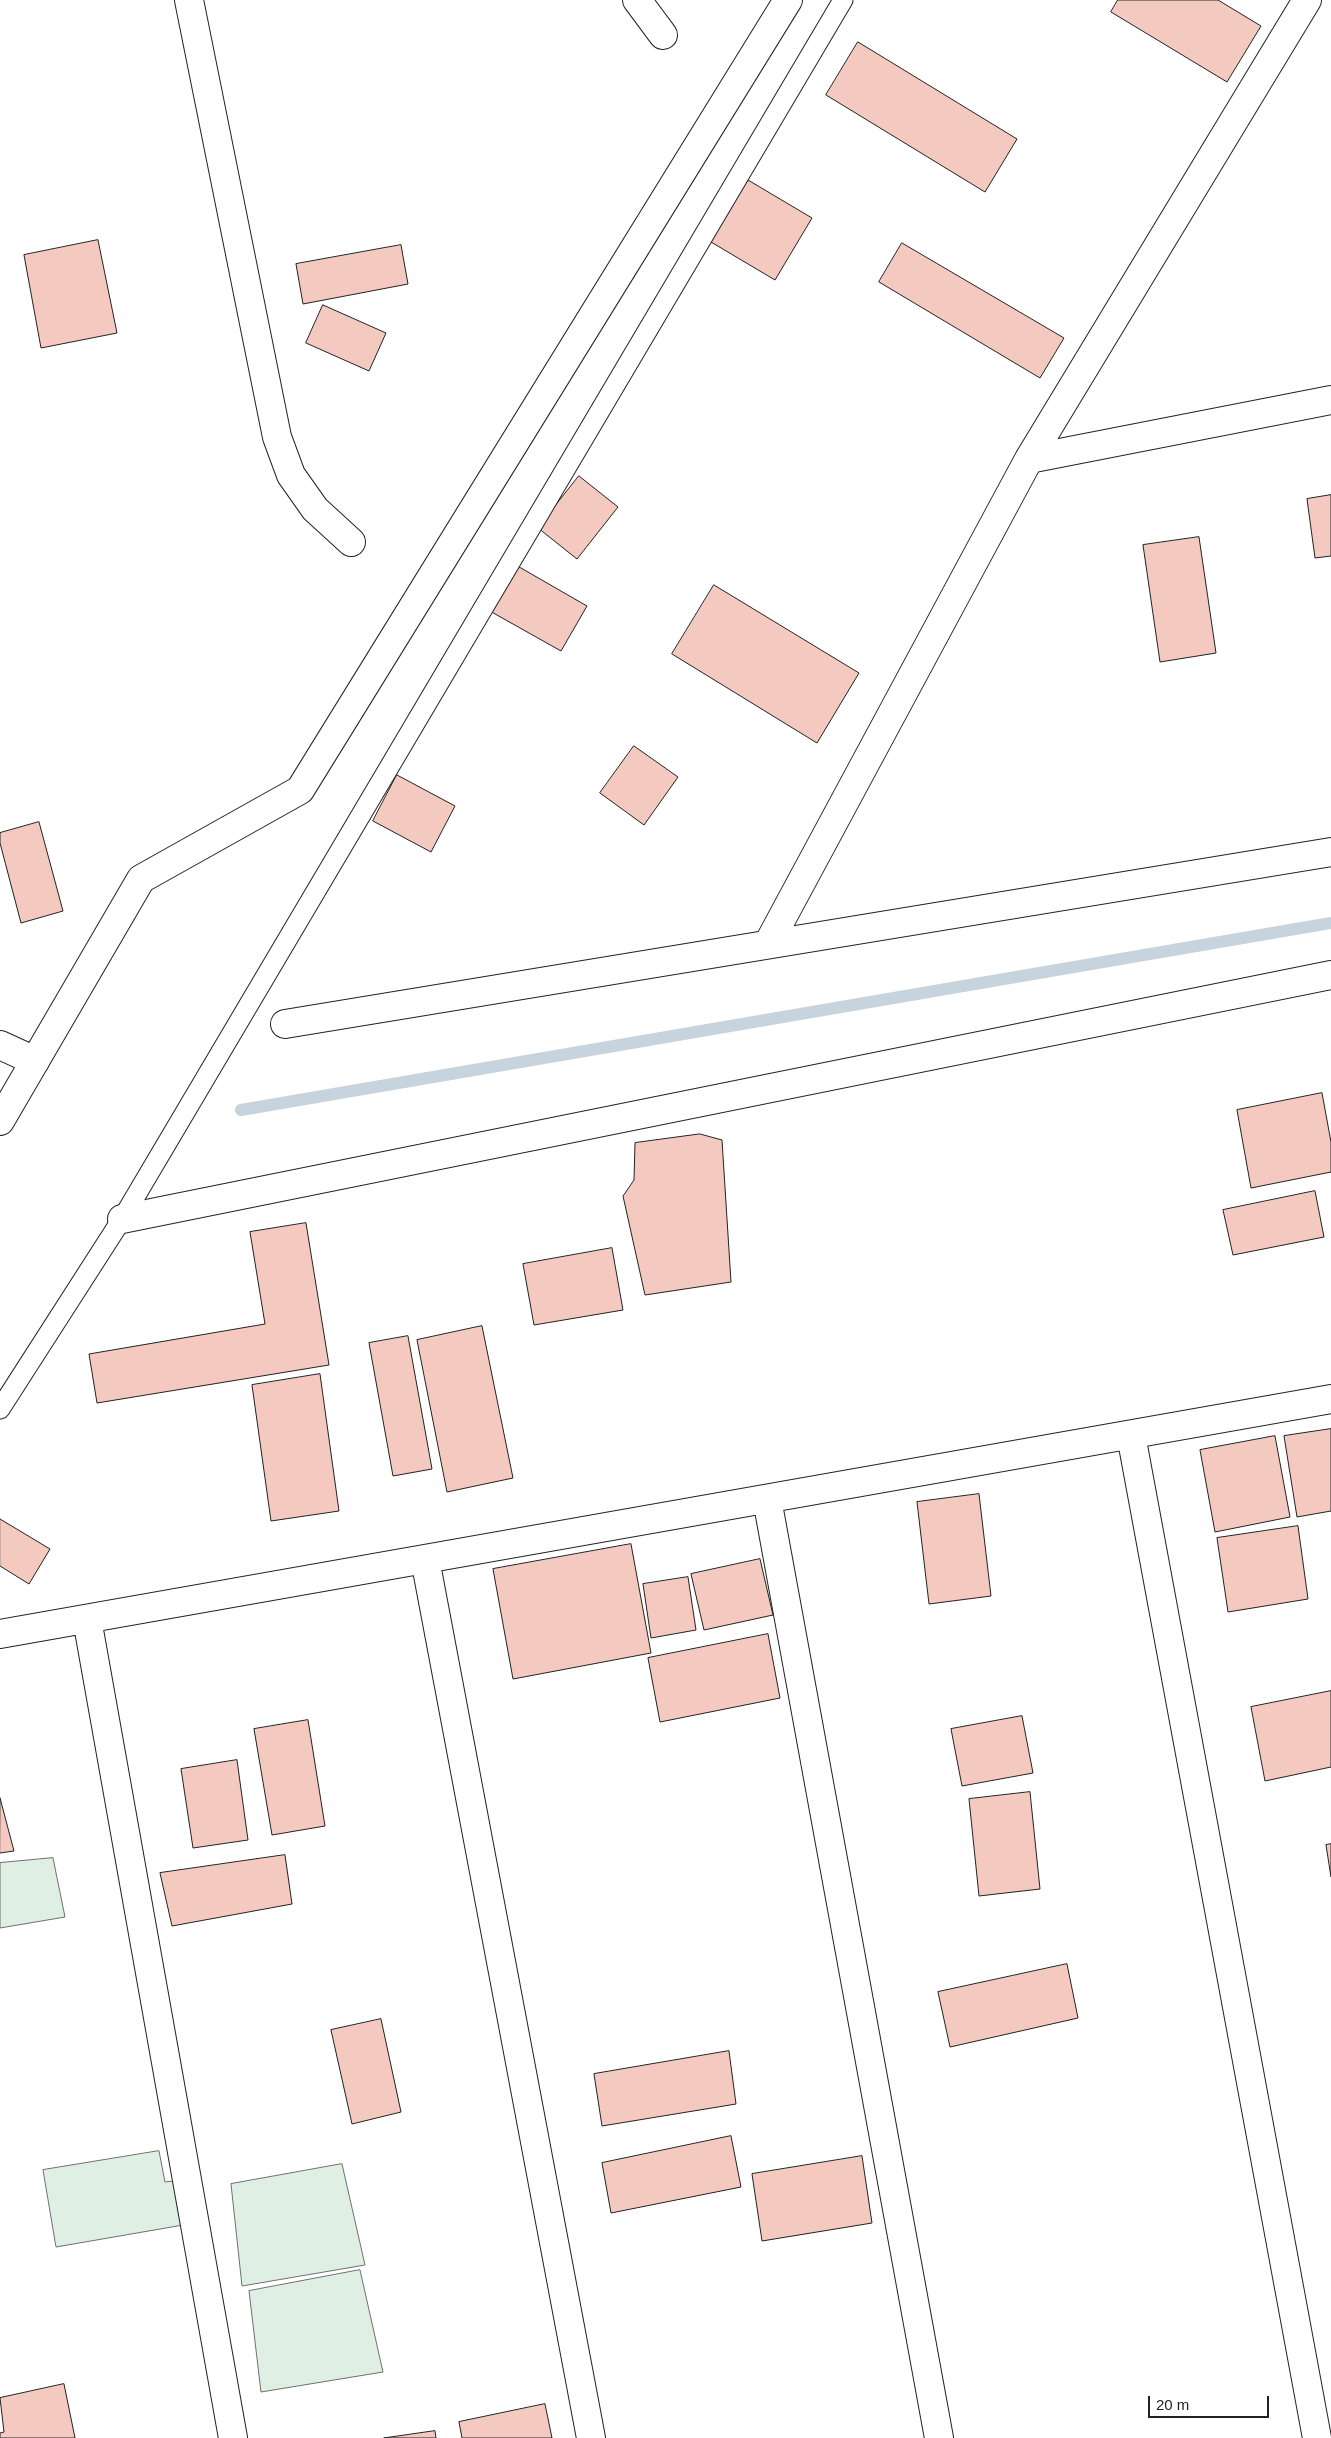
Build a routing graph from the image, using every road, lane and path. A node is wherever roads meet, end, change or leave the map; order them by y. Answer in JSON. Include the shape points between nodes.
{"nodes":[{"id":1,"x":189,"y":0,"type":"edge"},
{"id":2,"x":637,"y":0,"type":"edge"},
{"id":3,"x":788,"y":0,"type":"edge"},
{"id":4,"x":843,"y":0,"type":"edge"},
{"id":5,"x":1307,"y":0,"type":"edge"},
{"id":6,"x":663,"y":35,"type":"dead end"},
{"id":7,"x":1331,"y":400,"type":"edge"},
{"id":8,"x":1030,"y":458,"type":"junction"},
{"id":9,"x":351,"y":542,"type":"dead end"},
{"id":10,"x":1331,"y":852,"type":"edge"},
{"id":11,"x":768,"y":944,"type":"junction"},
{"id":12,"x":1331,"y":975,"type":"edge"},
{"id":13,"x":285,"y":1024,"type":"dead end"},
{"id":14,"x":0,"y":1045,"type":"edge"},
{"id":15,"x":36,"y":1061,"type":"junction"},
{"id":16,"x":0,"y":1121,"type":"edge"},
{"id":17,"x":122,"y":1219,"type":"junction"},
{"id":18,"x":1331,"y":1399,"type":"edge"},
{"id":19,"x":0,"y":1409,"type":"edge"},
{"id":20,"x":1131,"y":1435,"type":"junction"},
{"id":21,"x":767,"y":1499,"type":"junction"},
{"id":22,"x":425,"y":1559,"type":"junction"},
{"id":23,"x":87,"y":1619,"type":"junction"},
{"id":24,"x":0,"y":1634,"type":"edge"},
{"id":25,"x":233,"y":2438,"type":"edge"},
{"id":26,"x":591,"y":2438,"type":"edge"},
{"id":27,"x":939,"y":2438,"type":"edge"},
{"id":28,"x":1317,"y":2438,"type":"edge"}],
"edges":[{"from":1,"to":9,"type":"main road","via":[[278,437],[291,475],[315,509]]},
{"from":2,"to":6,"type":"main road"},
{"from":3,"to":15,"type":"main road","via":[[300,790],[141,879]]},
{"from":4,"to":17,"type":"lane"},
{"from":5,"to":8,"type":"main road"},
{"from":7,"to":8,"type":"main road"},
{"from":8,"to":11,"type":"main road"},
{"from":10,"to":11,"type":"main road"},
{"from":11,"to":13,"type":"main road"},
{"from":12,"to":17,"type":"main road"},
{"from":14,"to":15,"type":"main road"},
{"from":15,"to":16,"type":"main road"},
{"from":17,"to":19,"type":"lane"},
{"from":18,"to":20,"type":"main road"},
{"from":20,"to":21,"type":"main road"},
{"from":20,"to":28,"type":"main road"},
{"from":21,"to":22,"type":"main road"},
{"from":21,"to":27,"type":"main road"},
{"from":22,"to":23,"type":"main road"},
{"from":22,"to":26,"type":"main road"},
{"from":23,"to":24,"type":"main road"},
{"from":23,"to":25,"type":"main road"}]}
